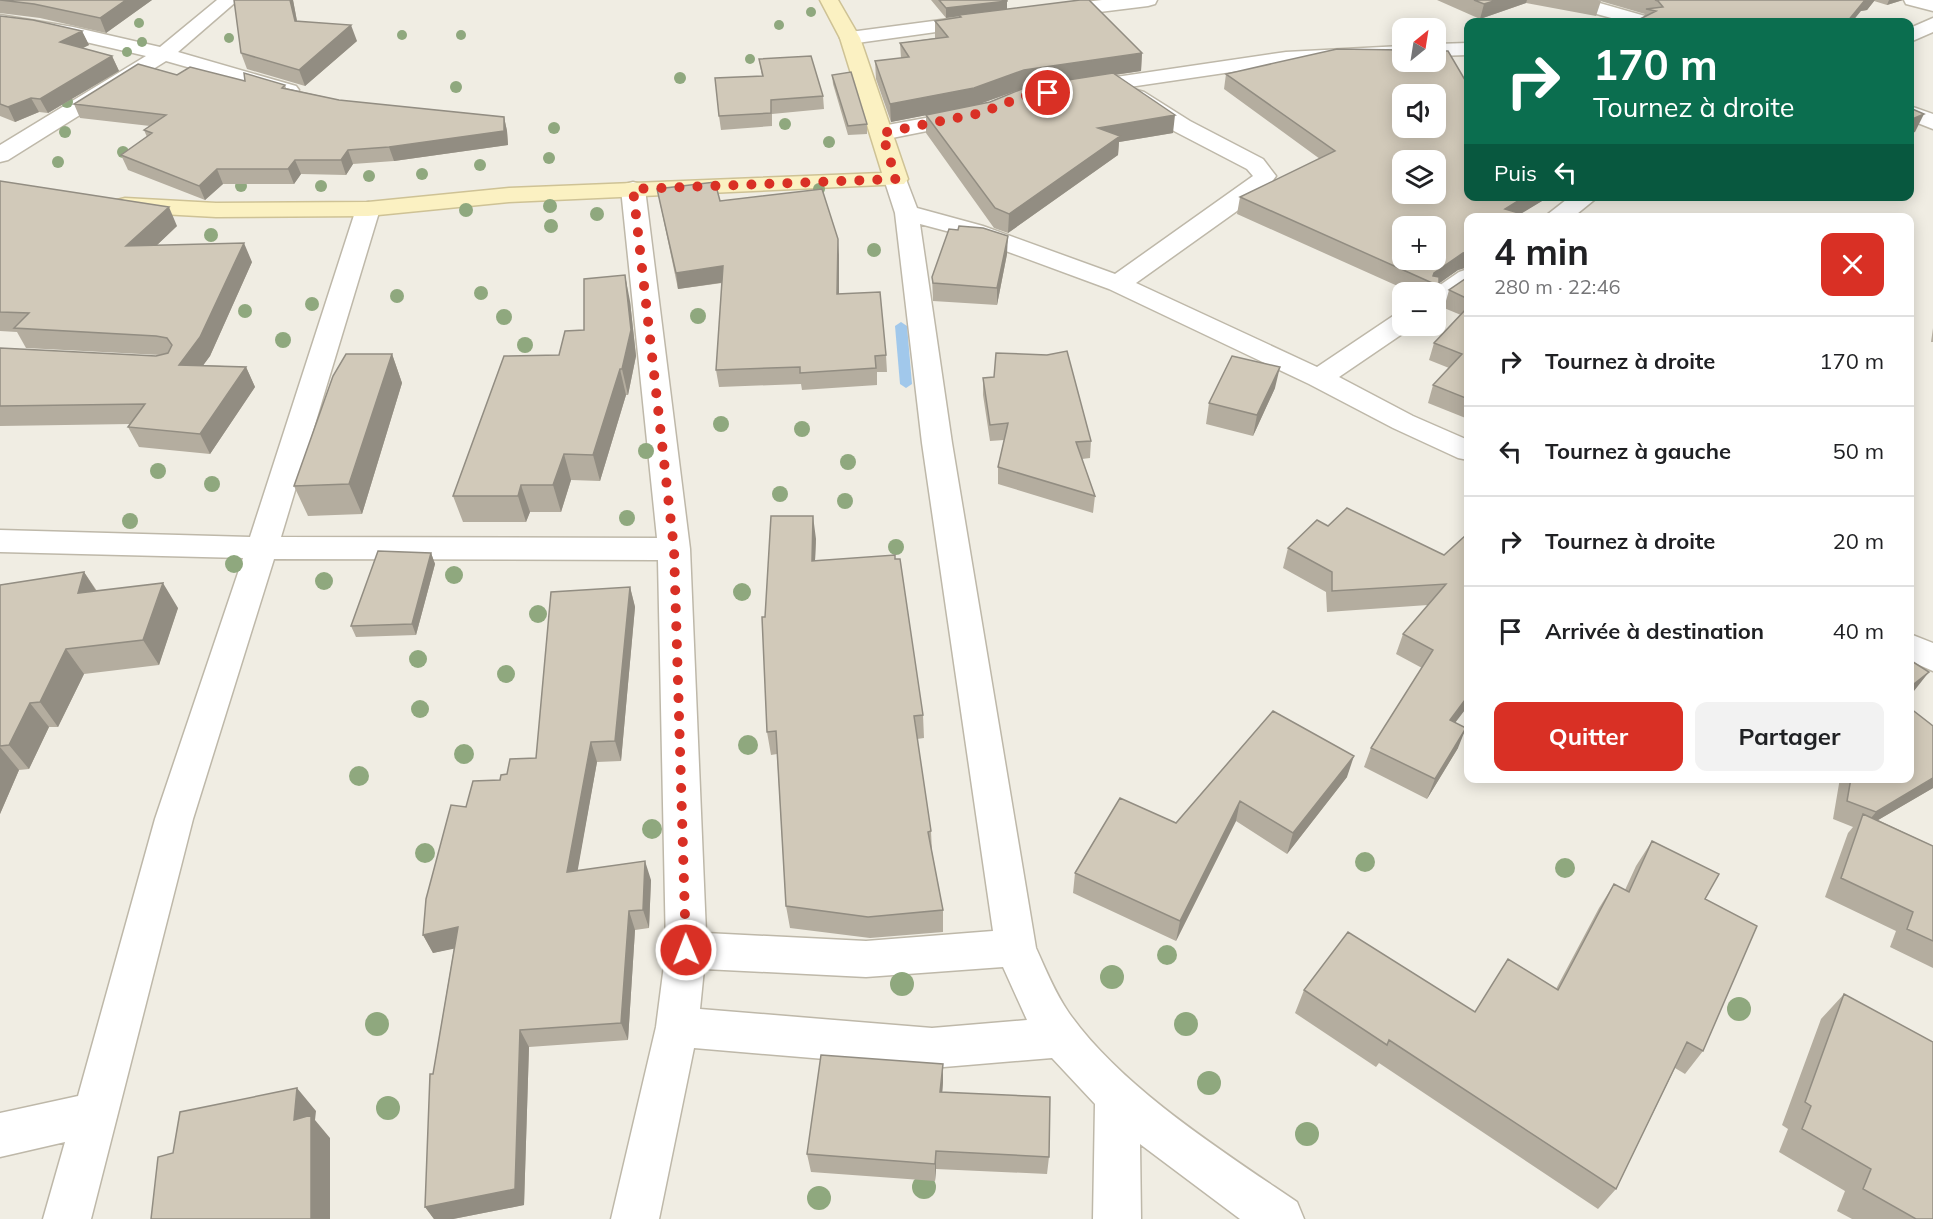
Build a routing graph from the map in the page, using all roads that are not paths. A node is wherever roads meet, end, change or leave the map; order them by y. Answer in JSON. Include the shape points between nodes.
{"nodes":[{"id":1,"x":229,"y":0,"type":"edge"},
{"id":2,"x":829,"y":0,"type":"edge"},
{"id":3,"x":1148,"y":0,"type":"edge"},
{"id":4,"x":1913,"y":0,"type":"edge"},
{"id":5,"x":1933,"y":5,"type":"edge"},
{"id":6,"x":1587,"y":9,"type":"edge"},
{"id":7,"x":1033,"y":15,"type":"edge"},
{"id":8,"x":1627,"y":18,"type":"edge"},
{"id":9,"x":999,"y":19,"type":"edge"},
{"id":10,"x":0,"y":21,"type":"edge"},
{"id":11,"x":1933,"y":24,"type":"edge"},
{"id":12,"x":1914,"y":34,"type":"edge"},
{"id":13,"x":850,"y":38,"type":"junction"},
{"id":14,"x":1464,"y":49,"type":"edge"},
{"id":15,"x":1446,"y":50,"type":"edge"},
{"id":16,"x":1392,"y":53,"type":"edge"},
{"id":17,"x":164,"y":54,"type":"junction"},
{"id":18,"x":1118,"y":84,"type":"junction"},
{"id":19,"x":1060,"y":91,"type":"edge"},
{"id":20,"x":310,"y":96,"type":"edge"},
{"id":21,"x":992,"y":109,"type":"edge"},
{"id":22,"x":1914,"y":114,"type":"edge"},
{"id":23,"x":1933,"y":122,"type":"edge"},
{"id":24,"x":882,"y":133,"type":"junction"},
{"id":25,"x":0,"y":155,"type":"edge"},
{"id":26,"x":896,"y":179,"type":"junction"},
{"id":27,"x":633,"y":189,"type":"junction"},
{"id":28,"x":1580,"y":201,"type":"edge"},
{"id":29,"x":107,"y":203,"type":"edge"},
{"id":30,"x":368,"y":209,"type":"junction"},
{"id":31,"x":908,"y":213,"type":"junction"},
{"id":32,"x":1562,"y":213,"type":"edge"},
{"id":33,"x":1464,"y":280,"type":"edge"},
{"id":34,"x":1118,"y":284,"type":"junction"},
{"id":35,"x":1446,"y":293,"type":"edge"},
{"id":36,"x":1392,"y":329,"type":"edge"},
{"id":37,"x":1319,"y":378,"type":"junction"},
{"id":38,"x":1464,"y":449,"type":"edge"},
{"id":39,"x":0,"y":541,"type":"edge"},
{"id":40,"x":262,"y":548,"type":"junction"},
{"id":41,"x":674,"y":549,"type":"junction"},
{"id":42,"x":1914,"y":649,"type":"edge"},
{"id":43,"x":1933,"y":658,"type":"edge"},
{"id":44,"x":1016,"y":948,"type":"junction"},
{"id":45,"x":686,"y":950,"type":"junction"},
{"id":46,"x":677,"y":1027,"type":"junction"},
{"id":47,"x":1060,"y":1037,"type":"junction"},
{"id":48,"x":1117,"y":1095,"type":"junction"},
{"id":49,"x":94,"y":1114,"type":"junction"},
{"id":50,"x":0,"y":1135,"type":"edge"},
{"id":51,"x":67,"y":1219,"type":"edge"},
{"id":52,"x":635,"y":1219,"type":"edge"},
{"id":53,"x":1117,"y":1219,"type":"edge"},
{"id":54,"x":1280,"y":1219,"type":"edge"}],
"edges":[{"from":1,"to":17,"type":"street"},
{"from":2,"to":13,"type":"street"},
{"from":3,"to":7,"type":"street"},
{"from":4,"to":5,"type":"street"},
{"from":6,"to":8,"type":"street"},
{"from":9,"to":13,"type":"street"},
{"from":10,"to":17,"type":"street"},
{"from":11,"to":12,"type":"street"},
{"from":13,"to":24,"type":"street"},
{"from":14,"to":15,"type":"street"},
{"from":16,"to":18,"type":"street","via":[[1286,58]]},
{"from":17,"to":20,"type":"street"},
{"from":17,"to":25,"type":"street"},
{"from":18,"to":19,"type":"street"},
{"from":18,"to":34,"type":"street","via":[[1182,126],[1255,164],[1265,176],[1257,186]]},
{"from":21,"to":24,"type":"street"},
{"from":22,"to":23,"type":"street"},
{"from":24,"to":26,"type":"street"},
{"from":26,"to":27,"type":"street"},
{"from":26,"to":31,"type":"street"},
{"from":27,"to":30,"type":"street","via":[[444,200]]},
{"from":27,"to":41,"type":"street"},
{"from":28,"to":32,"type":"street"},
{"from":29,"to":30,"type":"street","via":[[216,210]]},
{"from":30,"to":40,"type":"street"},
{"from":31,"to":34,"type":"street","via":[[974,231]]},
{"from":31,"to":44,"type":"street","via":[[937,443]]},
{"from":33,"to":35,"type":"street"},
{"from":34,"to":37,"type":"street"},
{"from":36,"to":37,"type":"street"},
{"from":37,"to":38,"type":"street"},
{"from":39,"to":40,"type":"street"},
{"from":40,"to":41,"type":"street"},
{"from":40,"to":49,"type":"street","via":[[174,819]]},
{"from":41,"to":45,"type":"street"},
{"from":42,"to":43,"type":"street"},
{"from":44,"to":45,"type":"street","via":[[866,959]]},
{"from":44,"to":47,"type":"street"},
{"from":45,"to":46,"type":"street"},
{"from":46,"to":47,"type":"street","via":[[932,1048]]},
{"from":46,"to":52,"type":"street"},
{"from":47,"to":48,"type":"street"},
{"from":48,"to":53,"type":"street"},
{"from":48,"to":54,"type":"street","via":[[1174,1145]]},
{"from":49,"to":50,"type":"street"},
{"from":49,"to":51,"type":"street"}]}
